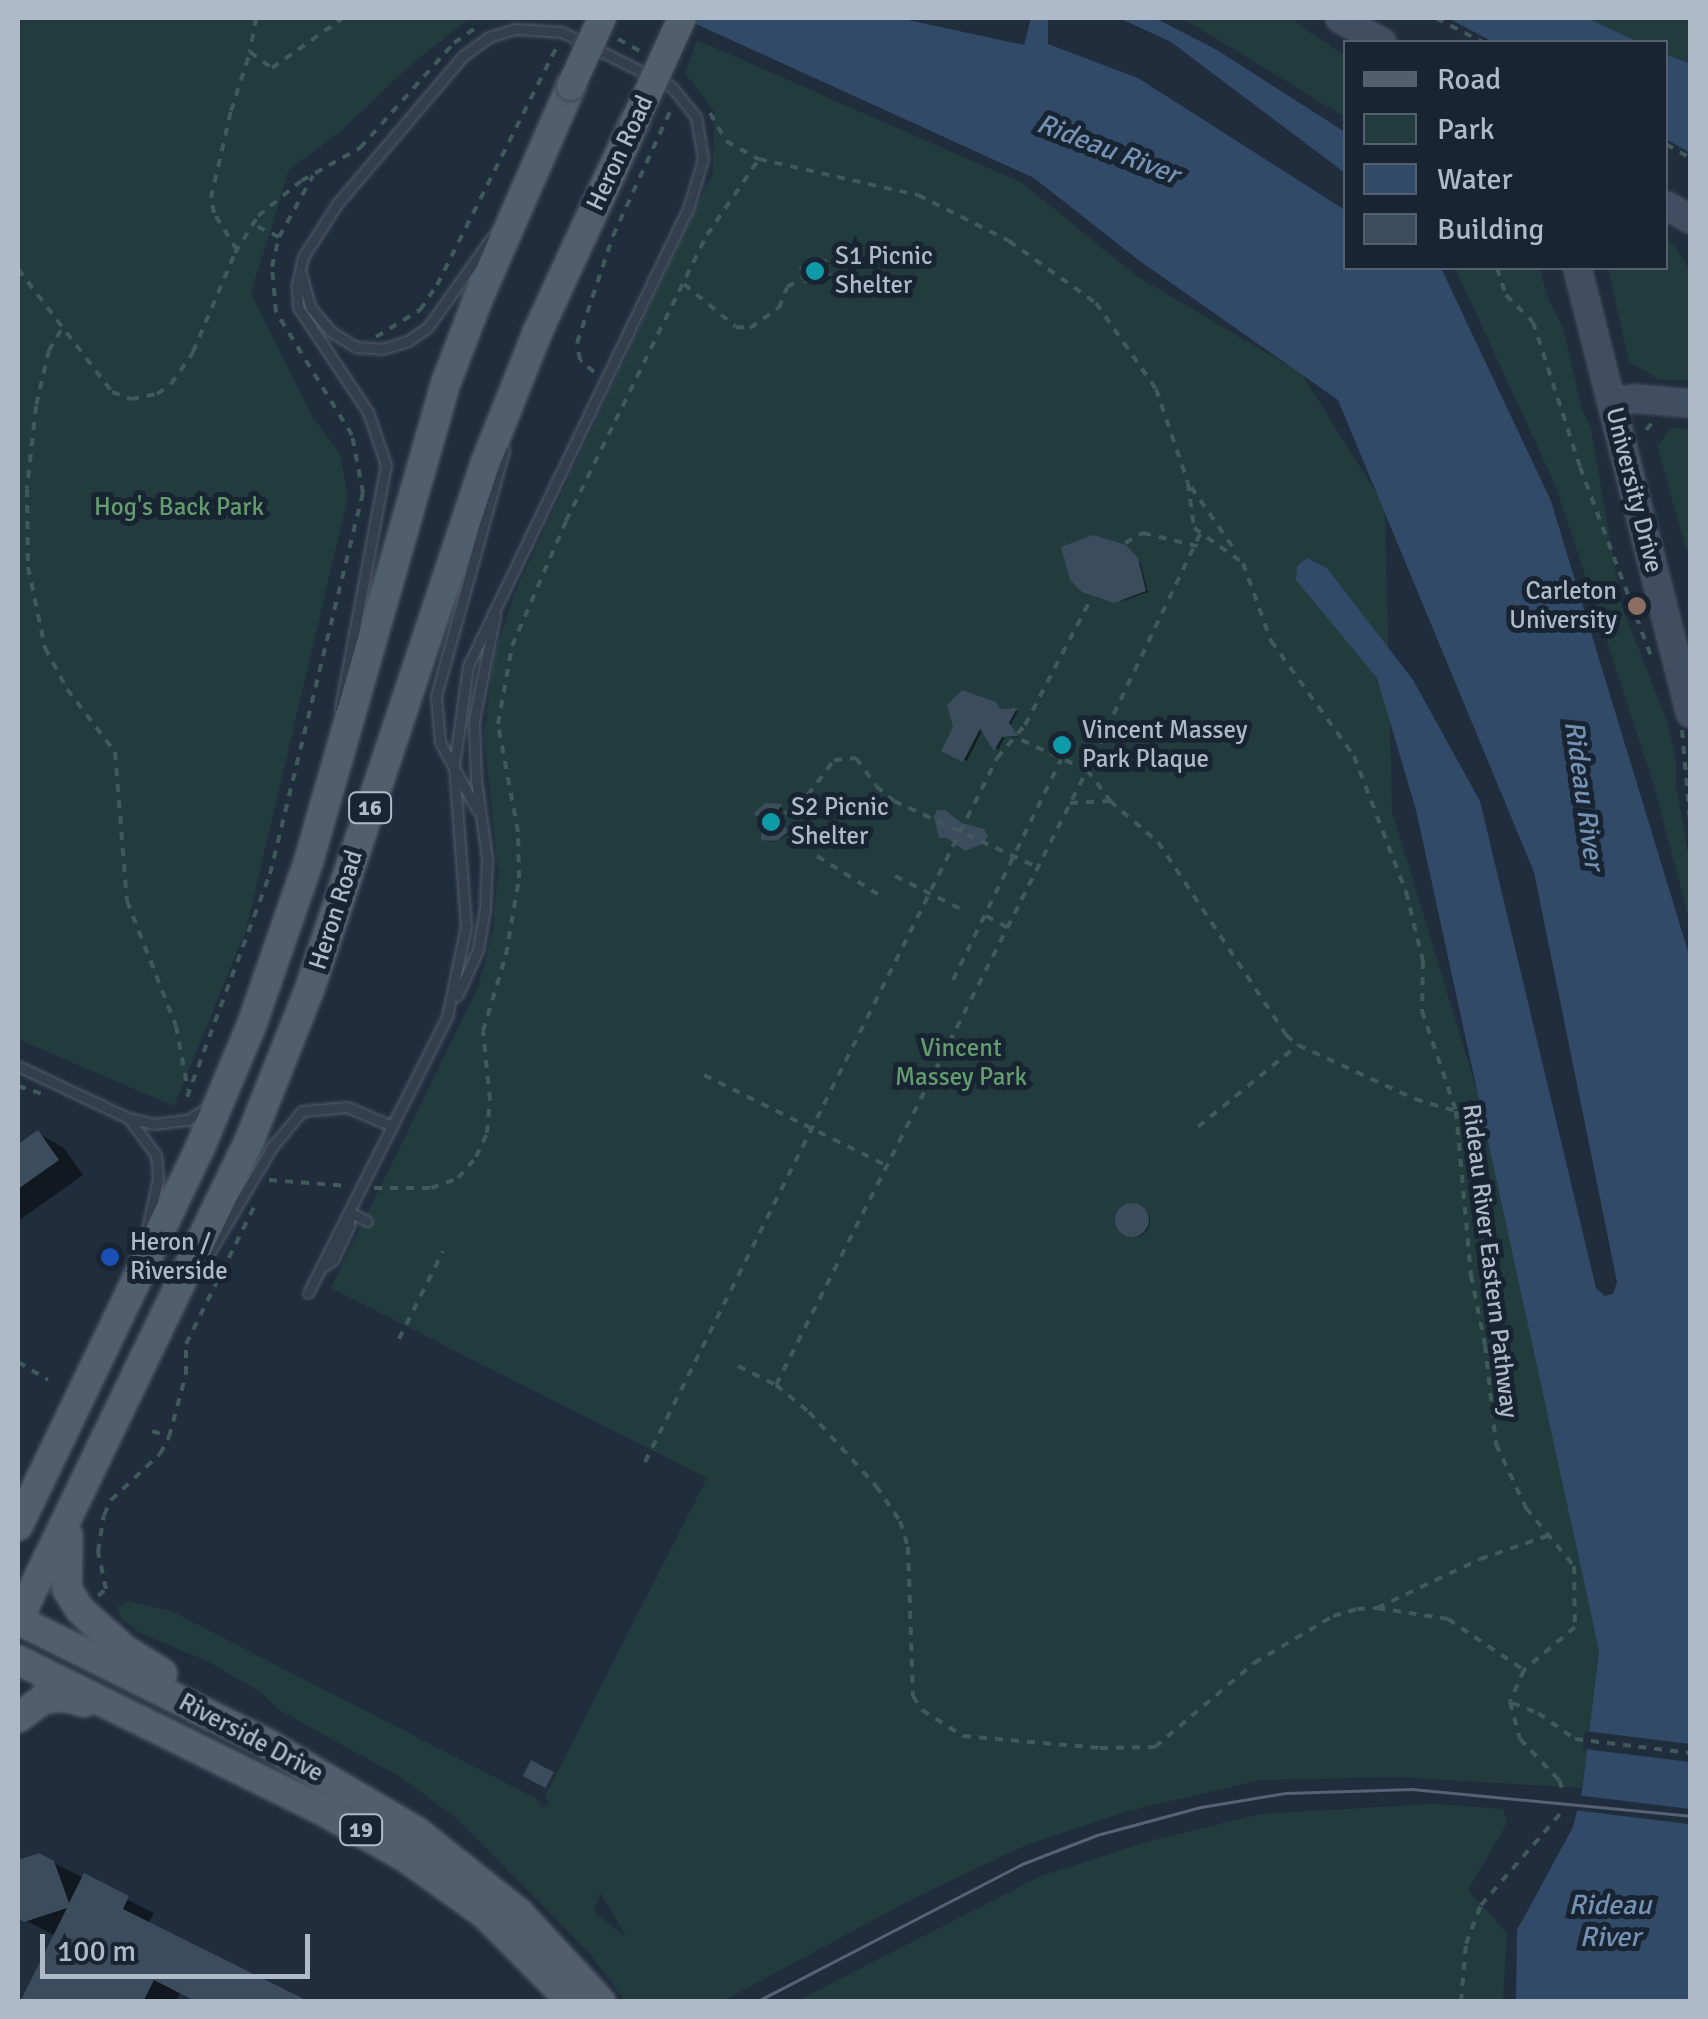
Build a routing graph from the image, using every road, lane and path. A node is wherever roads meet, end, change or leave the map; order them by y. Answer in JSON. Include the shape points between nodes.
{"nodes":[{"id":1,"x":256,"y":18,"type":"edge"},
{"id":2,"x":343,"y":18,"type":"edge"},
{"id":3,"x":682,"y":18,"type":"edge"},
{"id":4,"x":1339,"y":18,"type":"edge"},
{"id":5,"x":1436,"y":18,"type":"edge"},
{"id":6,"x":487,"y":22,"type":"dead end"},
{"id":7,"x":604,"y":26,"type":"edge"},
{"id":8,"x":562,"y":32,"type":"junction"},
{"id":9,"x":1378,"y":40,"type":"edge"},
{"id":10,"x":1478,"y":40,"type":"edge"},
{"id":11,"x":250,"y":52,"type":"junction"},
{"id":12,"x":651,"y":56,"type":"dead end"},
{"id":13,"x":679,"y":94,"type":"junction"},
{"id":14,"x":702,"y":102,"type":"dead end"},
{"id":15,"x":1668,"y":145,"type":"edge"},
{"id":16,"x":1690,"y":158,"type":"edge"},
{"id":17,"x":759,"y":159,"type":"junction"},
{"id":18,"x":316,"y":172,"type":"junction"},
{"id":19,"x":530,"y":180,"type":"junction"},
{"id":20,"x":279,"y":237,"type":"dead end"},
{"id":21,"x":237,"y":250,"type":"junction"},
{"id":22,"x":18,"y":269,"type":"edge"},
{"id":23,"x":1498,"y":270,"type":"edge"},
{"id":24,"x":1578,"y":270,"type":"edge"},
{"id":25,"x":1588,"y":270,"type":"edge"},
{"id":26,"x":300,"y":272,"type":"junction"},
{"id":27,"x":802,"y":278,"type":"dead end"},
{"id":28,"x":684,"y":284,"type":"junction"},
{"id":29,"x":1586,"y":312,"type":"junction"},
{"id":30,"x":61,"y":330,"type":"junction"},
{"id":31,"x":538,"y":330,"type":"junction"},
{"id":32,"x":369,"y":350,"type":"junction"},
{"id":33,"x":606,"y":378,"type":"junction"},
{"id":34,"x":351,"y":385,"type":"junction"},
{"id":35,"x":631,"y":390,"type":"junction"},
{"id":36,"x":1612,"y":402,"type":"junction"},
{"id":37,"x":1690,"y":403,"type":"edge"},
{"id":38,"x":1188,"y":483,"type":"junction"},
{"id":39,"x":1200,"y":534,"type":"junction"},
{"id":40,"x":1125,"y":543,"type":"dead end"},
{"id":41,"x":1197,"y":546,"type":"junction"},
{"id":42,"x":1244,"y":563,"type":"junction"},
{"id":43,"x":502,"y":588,"type":"junction"},
{"id":44,"x":1091,"y":599,"type":"dead end"},
{"id":45,"x":1660,"y":674,"type":"dead end"},
{"id":46,"x":1685,"y":716,"type":"edge"},
{"id":47,"x":1015,"y":737,"type":"junction"},
{"id":48,"x":337,"y":754,"type":"junction"},
{"id":49,"x":1062,"y":760,"type":"junction"},
{"id":50,"x":454,"y":766,"type":"junction"},
{"id":51,"x":1087,"y":770,"type":"junction"},
{"id":52,"x":1110,"y":801,"type":"junction"},
{"id":53,"x":1070,"y":803,"type":"junction"},
{"id":54,"x":770,"y":820,"type":"dead end"},
{"id":55,"x":1690,"y":820,"type":"edge"},
{"id":56,"x":482,"y":822,"type":"junction"},
{"id":57,"x":959,"y":833,"type":"junction"},
{"id":58,"x":817,"y":856,"type":"dead end"},
{"id":59,"x":1017,"y":856,"type":"junction"},
{"id":60,"x":1038,"y":867,"type":"junction"},
{"id":61,"x":895,"y":876,"type":"dead end"},
{"id":62,"x":928,"y":894,"type":"junction"},
{"id":63,"x":884,"y":898,"type":"dead end"},
{"id":64,"x":959,"y":908,"type":"dead end"},
{"id":65,"x":986,"y":916,"type":"junction"},
{"id":66,"x":1007,"y":927,"type":"junction"},
{"id":67,"x":953,"y":980,"type":"dead end"},
{"id":68,"x":446,"y":1018,"type":"junction"},
{"id":69,"x":1298,"y":1045,"type":"junction"},
{"id":70,"x":18,"y":1066,"type":"edge"},
{"id":71,"x":704,"y":1075,"type":"dead end"},
{"id":72,"x":18,"y":1086,"type":"edge"},
{"id":73,"x":222,"y":1094,"type":"junction"},
{"id":74,"x":54,"y":1098,"type":"dead end"},
{"id":75,"x":1456,"y":1111,"type":"junction"},
{"id":76,"x":128,"y":1118,"type":"junction"},
{"id":77,"x":392,"y":1126,"type":"junction"},
{"id":78,"x":809,"y":1127,"type":"junction"},
{"id":79,"x":1198,"y":1127,"type":"dead end"},
{"id":80,"x":887,"y":1166,"type":"junction"},
{"id":81,"x":267,"y":1180,"type":"dead end"},
{"id":82,"x":362,"y":1187,"type":"junction"},
{"id":83,"x":259,"y":1196,"type":"dead end"},
{"id":84,"x":349,"y":1212,"type":"junction"},
{"id":85,"x":367,"y":1221,"type":"dead end"},
{"id":86,"x":443,"y":1252,"type":"dead end"},
{"id":87,"x":308,"y":1293,"type":"dead end"},
{"id":88,"x":129,"y":1296,"type":"junction"},
{"id":89,"x":399,"y":1339,"type":"dead end"},
{"id":90,"x":152,"y":1348,"type":"junction"},
{"id":91,"x":18,"y":1362,"type":"edge"},
{"id":92,"x":738,"y":1366,"type":"dead end"},
{"id":93,"x":48,"y":1380,"type":"dead end"},
{"id":94,"x":776,"y":1385,"type":"junction"},
{"id":95,"x":152,"y":1430,"type":"dead end"},
{"id":96,"x":63,"y":1436,"type":"junction"},
{"id":97,"x":169,"y":1438,"type":"junction"},
{"id":98,"x":645,"y":1462,"type":"dead end"},
{"id":99,"x":18,"y":1479,"type":"edge"},
{"id":100,"x":72,"y":1514,"type":"junction"},
{"id":101,"x":18,"y":1526,"type":"edge"},
{"id":102,"x":1550,"y":1535,"type":"junction"},
{"id":103,"x":90,"y":1602,"type":"dead end"},
{"id":104,"x":1377,"y":1608,"type":"junction"},
{"id":105,"x":18,"y":1620,"type":"edge"},
{"id":106,"x":18,"y":1660,"type":"edge"},
{"id":107,"x":1524,"y":1670,"type":"junction"},
{"id":108,"x":1510,"y":1702,"type":"junction"},
{"id":109,"x":115,"y":1710,"type":"junction"},
{"id":110,"x":18,"y":1718,"type":"edge"},
{"id":111,"x":266,"y":1744,"type":"junction"},
{"id":112,"x":1690,"y":1752,"type":"edge"},
{"id":113,"x":1564,"y":1794,"type":"dead end"},
{"id":114,"x":1560,"y":1814,"type":"dead end"},
{"id":115,"x":572,"y":2002,"type":"edge"},
{"id":116,"x":601,"y":2002,"type":"edge"},
{"id":117,"x":1461,"y":2002,"type":"edge"}],
"edges":[{"from":1,"to":11,"type":"path"},
{"from":2,"to":11,"type":"path","via":[[272,68]]},
{"from":3,"to":31,"type":"main road","name":"Heron Road","number":"16","bridge":true},
{"from":4,"to":9,"type":"street"},
{"from":5,"to":10,"type":"path"},
{"from":6,"to":18,"type":"path","via":[[454,43],[360,148]]},
{"from":7,"to":12,"type":"path"},
{"from":7,"to":19,"type":"main road","name":"Heron Road","number":"16","bridge":true},
{"from":8,"to":13,"type":"lane","via":[[640,67]]},
{"from":8,"to":26,"type":"lane","via":[[502,32],[463,56],[323,221]]},
{"from":8,"to":32,"type":"path","via":[[437,285],[420,310],[378,334]]},
{"from":11,"to":21,"type":"path","via":[[211,198]]},
{"from":13,"to":33,"type":"lane","via":[[700,128],[700,174]]},
{"from":13,"to":33,"type":"path","via":[[613,236],[578,343],[586,366]]},
{"from":14,"to":17,"type":"path","via":[[726,141]]},
{"from":15,"to":16,"type":"path"},
{"from":17,"to":28,"type":"path","via":[[707,235]]},
{"from":17,"to":38,"type":"path","via":[[918,196],[1008,241],[1082,291],[1108,316],[1156,388]]},
{"from":18,"to":20,"type":"path"},
{"from":18,"to":21,"type":"path","via":[[258,216]]},
{"from":19,"to":32,"type":"lane","via":[[438,316],[408,341]]},
{"from":19,"to":48,"type":"main road","name":"Heron Road","number":"16","via":[[447,380]]},
{"from":21,"to":30,"type":"path","via":[[192,352],[157,394],[131,399],[112,392]]},
{"from":22,"to":30,"type":"path"},
{"from":23,"to":45,"type":"path","via":[[1506,296],[1533,322],[1639,631]]},
{"from":24,"to":29,"type":"street","name":"University Drive"},
{"from":25,"to":29,"type":"street"},
{"from":26,"to":32,"type":"lane","via":[[320,320],[340,340]]},
{"from":26,"to":34,"type":"lane","via":[[296,296],[302,318]]},
{"from":27,"to":28,"type":"path","via":[[750,328],[736,327]]},
{"from":28,"to":35,"type":"path"},
{"from":29,"to":36,"type":"street","name":"University Drive"},
{"from":30,"to":34,"type":"path","via":[[49,350],[36,406],[28,567],[45,648],[115,752],[128,900],[176,1026],[188,1096],[270,874],[360,514],[361,463],[339,410]]},
{"from":31,"to":50,"type":"lane","via":[[441,667],[437,728]]},
{"from":31,"to":90,"type":"main road","name":"Heron Road","number":"16","via":[[438,595],[300,1017]]},
{"from":33,"to":35,"type":"path"},
{"from":33,"to":43,"type":"lane"},
{"from":34,"to":48,"type":"lane","via":[[380,439],[386,480],[342,680]]},
{"from":35,"to":82,"type":"path","via":[[528,603],[502,688],[498,724],[518,832],[519,878],[484,1032],[487,1132],[458,1178],[431,1188]]},
{"from":36,"to":37,"type":"street"},
{"from":36,"to":46,"type":"street","name":"University Drive"},
{"from":38,"to":39,"type":"path"},
{"from":38,"to":42,"type":"path","name":"Rideau River Eastern Pathway"},
{"from":39,"to":41,"type":"path"},
{"from":39,"to":42,"type":"path"},
{"from":40,"to":41,"type":"path","via":[[1143,533]]},
{"from":41,"to":51,"type":"path"},
{"from":42,"to":75,"type":"path","name":"Rideau River Eastern Pathway","via":[[1272,641],[1363,776],[1406,892],[1422,961],[1422,1011]]},
{"from":43,"to":50,"type":"lane","via":[[468,666]]},
{"from":43,"to":56,"type":"lane","via":[[474,720]]},
{"from":44,"to":47,"type":"path"},
{"from":46,"to":55,"type":"path"},
{"from":47,"to":49,"type":"path"},
{"from":47,"to":57,"type":"path"},
{"from":48,"to":73,"type":"main road","name":"Heron Road","number":"16","via":[[298,895]]},
{"from":49,"to":51,"type":"path"},
{"from":49,"to":59,"type":"path"},
{"from":50,"to":56,"type":"lane"},
{"from":50,"to":68,"type":"lane","via":[[467,909]]},
{"from":51,"to":52,"type":"path"},
{"from":51,"to":53,"type":"path"},
{"from":52,"to":53,"type":"path"},
{"from":52,"to":69,"type":"path","via":[[1158,842]]},
{"from":53,"to":60,"type":"path"},
{"from":54,"to":57,"type":"path","via":[[798,808],[822,772],[843,757],[856,758],[894,800]]},
{"from":56,"to":68,"type":"lane","via":[[483,926]]},
{"from":57,"to":59,"type":"path"},
{"from":57,"to":62,"type":"path"},
{"from":58,"to":63,"type":"path"},
{"from":59,"to":60,"type":"path"},
{"from":59,"to":65,"type":"path"},
{"from":60,"to":66,"type":"path"},
{"from":61,"to":62,"type":"path"},
{"from":62,"to":64,"type":"path"},
{"from":62,"to":78,"type":"path"},
{"from":65,"to":66,"type":"path"},
{"from":65,"to":67,"type":"path"},
{"from":66,"to":80,"type":"path"},
{"from":68,"to":77,"type":"lane"},
{"from":69,"to":75,"type":"path"},
{"from":69,"to":79,"type":"path"},
{"from":70,"to":76,"type":"lane"},
{"from":71,"to":78,"type":"path"},
{"from":72,"to":74,"type":"path"},
{"from":73,"to":76,"type":"lane","via":[[188,1120],[165,1125]]},
{"from":73,"to":88,"type":"main road","name":"Heron Road","number":"16"},
{"from":75,"to":102,"type":"path","name":"Rideau River Eastern Pathway","via":[[1496,1444],[1526,1508]]},
{"from":76,"to":88,"type":"lane","via":[[152,1145],[158,1179]]},
{"from":77,"to":82,"type":"lane"},
{"from":77,"to":90,"type":"lane","via":[[347,1107],[310,1108],[292,1119]]},
{"from":78,"to":80,"type":"path"},
{"from":78,"to":98,"type":"path"},
{"from":80,"to":94,"type":"path"},
{"from":81,"to":82,"type":"path"},
{"from":82,"to":84,"type":"lane"},
{"from":83,"to":97,"type":"path","via":[[186,1344],[186,1374]]},
{"from":84,"to":85,"type":"lane"},
{"from":84,"to":87,"type":"lane"},
{"from":86,"to":89,"type":"path"},
{"from":88,"to":96,"type":"main road","name":"Heron Road","number":"16"},
{"from":90,"to":100,"type":"main road","name":"Heron Road","number":"16"},
{"from":91,"to":93,"type":"path"},
{"from":92,"to":94,"type":"path"},
{"from":94,"to":104,"type":"path","via":[[833,1437],[900,1520],[908,1547],[914,1696],[922,1710],[963,1736],[1155,1747],[1254,1663],[1333,1616]]},
{"from":95,"to":97,"type":"path"},
{"from":96,"to":99,"type":"main road"},
{"from":96,"to":101,"type":"main road","name":"Heron Road","number":"16"},
{"from":97,"to":103,"type":"path","via":[[108,1506],[98,1552],[106,1589]]},
{"from":100,"to":105,"type":"main road","name":"Heron Road","number":"16"},
{"from":100,"to":111,"type":"main road","via":[[64,1558],[67,1590],[80,1610],[137,1659]]},
{"from":102,"to":104,"type":"path","via":[[1480,1559]]},
{"from":102,"to":107,"type":"path","name":"Rideau River Eastern Pathway","via":[[1574,1566],[1578,1621]]},
{"from":104,"to":107,"type":"path","via":[[1459,1624]]},
{"from":105,"to":111,"type":"main road","name":"Riverside Drive","number":"19"},
{"from":106,"to":109,"type":"main road","name":"Riverside Drive","number":"19"},
{"from":107,"to":108,"type":"path","name":"Rideau River Eastern Pathway"},
{"from":108,"to":112,"type":"path","via":[[1538,1712],[1570,1738]]},
{"from":108,"to":113,"type":"path","via":[[1520,1739]]},
{"from":109,"to":110,"type":"main road","via":[[65,1696],[43,1699]]},
{"from":109,"to":115,"type":"main road","name":"Riverside Drive","number":"19","via":[[405,1856],[486,1915]]},
{"from":111,"to":116,"type":"main road","name":"Riverside Drive","number":"19","via":[[446,1852],[518,1912]]},
{"from":114,"to":117,"type":"path","via":[[1481,1905],[1466,1944]]}]}
